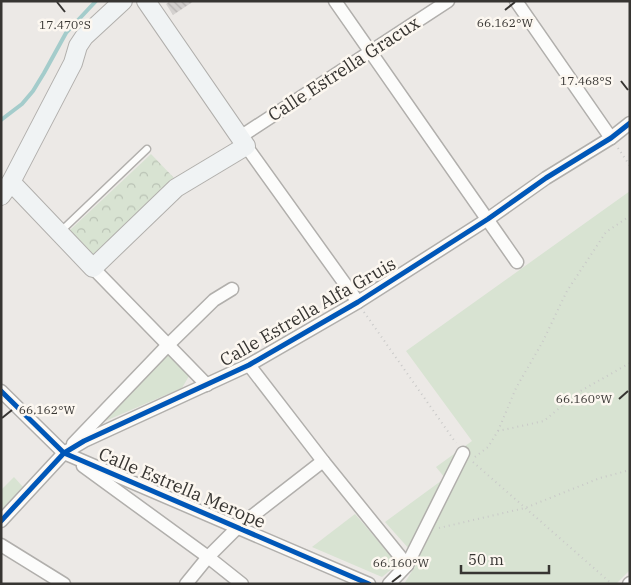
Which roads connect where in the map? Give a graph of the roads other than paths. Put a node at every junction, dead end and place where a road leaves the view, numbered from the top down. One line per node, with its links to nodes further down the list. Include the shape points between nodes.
1 (123, 1): 11 (street, via 78,46 73,63)
2 (146, 1): 9 (street)
3 (335, 1): 6 (street)
4 (448, 1): 6 (street, Calle Estrella Gracux)
5 (516, 1): 8 (street)
6 (371, 52): 9 (street, Calle Estrella Gracux); 12 (street)
7 (630, 122): 8 (street, Calle Estrella Alfa Gruis)
8 (611, 138): 12 (street, Calle Estrella Alfa Gruis)
9 (243, 142): 15 (street, Calle Estrella Gracux, via 176,188); 17 (street)
10 (147, 149): 13 (lane)
11 (6, 189): 13 (street)
12 (488, 219): 14 (street); 17 (street, Calle Estrella Alfa Gruis)
13 (59, 232): 15 (street)
14 (517, 262)
15 (93, 268): 18 (street)
16 (232, 289): 18 (street, via 214,300)
17 (358, 302): 19 (street, Calle Estrella Alfa Gruis)
18 (168, 344): 20 (street); 22 (street)
19 (249, 365): 20 (street, Calle Estrella Alfa Gruis); 24 (street)
20 (207, 385): 22 (street, Calle Estrella Alfa Gruis)
21 (1, 391): 22 (street, Calle Estrella Merope)
22 (64, 453): 25 (street, Calle Estrella Alfa Gruis); 26 (street, Calle Estrella Merope); 28 (street)
23 (463, 454): 29 (street)
24 (323, 461): 26 (street); 29 (street)
25 (1, 521)
26 (238, 527): 28 (street); 33 (street, Calle Estrella Merope)
27 (1, 545): 30 (street)
28 (208, 557): 31 (street); 32 (street)
29 (408, 565): 34 (street)
30 (64, 584)
31 (186, 584)
32 (242, 584)
33 (369, 584)
34 (389, 584)

